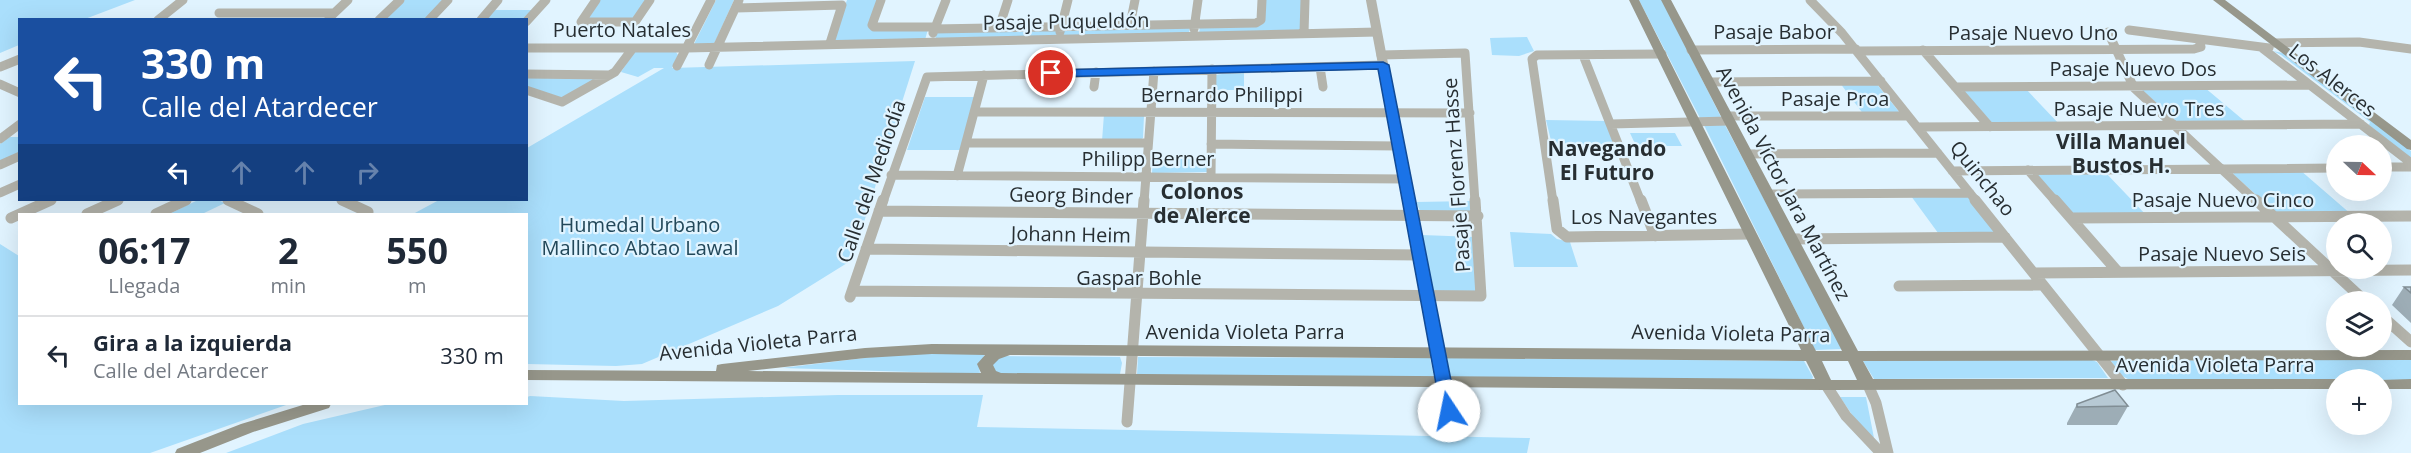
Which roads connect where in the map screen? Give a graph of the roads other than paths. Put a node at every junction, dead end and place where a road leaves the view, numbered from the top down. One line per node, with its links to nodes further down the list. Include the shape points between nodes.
1 (183, 0): 26 (street)
2 (348, 0): 25 (street)
3 (400, 0): 27 (street)
4 (448, 0): 28 (street)
5 (498, 0): 29 (street)
6 (546, 0): 30 (street)
7 (596, 0): 8 (street, via 581,22 635,22)
8 (650, 0)
9 (711, 0): 49 (street)
10 (880, 0): 34 (street, Pasaje Puqueldón, via 874,27)
11 (946, 0): 34 (street)
12 (1008, 0): 35 (street)
13 (1068, 0): 33 (street)
14 (1135, 0): 32 (street)
15 (1198, 0): 31 (street)
16 (1262, 0): 31 (street, Pasaje Puqueldón, via 1259,22)
17 (1305, 0): 39 (street)
18 (1371, 0): 37 (street)
19 (1634, 0): 57 (main road)
20 (1666, 0): 52 (main road, Avenida Víctor Jara Martínez)
21 (1810, 0): 53 (street, Quinchao)
22 (2218, 0): 46 (main road)
23 (737, 4): 44 (street, via 842,4); 45 (street)
24 (219, 13): 25 (street)
25 (331, 16)
26 (160, 18)
27 (382, 18)
28 (431, 18)
29 (483, 18)
30 (528, 20)
31 (1195, 24): 32 (street, Pasaje Puqueldón); 40 (street)
32 (1130, 25): 33 (street, Pasaje Puqueldón)
33 (1062, 27): 35 (street, Pasaje Puqueldón); 41 (street)
34 (935, 28): 35 (street, Pasaje Puqueldón); 43 (street)
35 (999, 28)
36 (2128, 30): 42 (street)
37 (1377, 32): 39 (street, Pasaje Puqueldón); 59 (street)
38 (2108, 32): 51 (street)
39 (1304, 33): 40 (street, Pasaje Puqueldón)
40 (1193, 37): 41 (street, Pasaje Puqueldón)
41 (1059, 39): 43 (street, Pasaje Puqueldón)
42 (2199, 40): 50 (street); 51 (street, Pasaje Nuevo Uno, via 2202,45 2197,48)
43 (930, 42): 44 (street, Pasaje Puqueldón)
44 (830, 43): 45 (street, Puerto Natales)
45 (718, 46): 49 (street, Puerto Natales); 61 (street)
46 (2278, 46): 50 (street); 55 (street, via 2359,42); 99 (main road)
47 (528, 48): 48 (street, Puerto Natales)
48 (633, 48): 49 (street, Puerto Natales); 68 (street)
49 (687, 48): 60 (street)
50 (2262, 48): 73 (street, Los Alerces)
51 (2116, 49): 54 (street, Pasaje Nuevo Uno); 74 (street)
52 (1691, 50): 53 (street, Pasaje Babor); 71 (main road, Avenida Víctor Jara Martínez)
53 (1856, 50): 54 (street, Pasaje Nuevo Uno); 70 (street, Quinchao)
54 (1923, 50): 77 (street)
55 (2409, 51)
56 (1583, 54): 57 (street, Los Navegantes); 88 (street); 139 (street, Los Navegantes, via 1537,55 1532,59 1557,229 1567,237)
57 (1662, 54): 87 (main road)
58 (18, 60): 63 (street)
59 (1382, 60): 62 (street); 83 (street); 84 (street, Pasaje Florenz Hasse, via 1463,52)
60 (677, 66)
61 (709, 66)
62 (1320, 66): 64 (street); 76 (street)
63 (0, 67)
64 (1212, 69): 65 (street); 82 (street)
65 (1154, 71): 66 (street); 81 (street)
66 (1096, 72): 69 (street); 75 (street)
67 (528, 74): 68 (street)
68 (612, 75): 78 (street, via 560,103)
69 (984, 75): 80 (street); 110 (street, Calle del Mediodía, via 927,77)
70 (1881, 81): 71 (street); 85 (street, Quinchao)
71 (1709, 82): 86 (main road, Avenida Víctor Jara Martínez)
72 (0, 84): 79 (street)
73 (2310, 85): 74 (street, Pasaje Nuevo Dos); 89 (street, Los Alerces)
74 (2133, 86): 77 (street, Pasaje Nuevo Dos); 90 (street)
75 (1094, 87)
76 (1323, 87)
77 (1955, 87): 93 (street)
78 (528, 91)
79 (18, 92)
80 (974, 112): 81 (street, Bernardo Philippi); 95 (street)
81 (1150, 112): 82 (street, Bernardo Philippi); 96 (street)
82 (1212, 112): 83 (street, Bernardo Philippi); 97 (street)
83 (1392, 113): 84 (street, Bernardo Philippi); 98 (street)
84 (1470, 113): 133 (street, Pasaje Florenz Hasse)
85 (1908, 116): 86 (street, Pasaje Proa); 92 (street, Quinchao)
86 (1728, 119): 87 (street, Pasaje Proa); 101 (main road, Avenida Víctor Jara Martínez)
87 (1696, 123): 88 (street, Pasaje Proa); 138 (main road)
88 (1611, 124): 139 (street)
89 (2361, 124): 90 (street, Pasaje Nuevo Tres); 104 (street, Los Alerces)
90 (2175, 125): 93 (street, Pasaje Nuevo Tres); 106 (street)
91 (18, 126): 94 (street)
92 (1917, 127): 93 (street, Pasaje Nuevo Tres); 100 (street, Quinchao)
93 (1990, 127)
94 (0, 139)
95 (966, 143): 96 (street); 111 (street)
96 (1148, 143): 112 (street)
97 (1211, 144): 98 (street); 113 (street)
98 (1399, 146): 114 (street)
99 (2411, 146)
100 (1938, 153): 101 (street); 109 (street, Quinchao)
101 (1747, 154): 118 (main road, Avenida Víctor Jara Martínez)
102 (18, 157): 103 (street)
103 (0, 165)
104 (2411, 165): 105 (street)
105 (2392, 166)
106 (2222, 168): 107 (street); 108 (street); 135 (street)
107 (2326, 168)
108 (2028, 170): 109 (street); 137 (street)
109 (1952, 171): 116 (street, Quinchao)
110 (891, 176): 111 (street, Philipp Berner); 124 (street, Calle del Mediodía)
111 (957, 176): 112 (street, Philipp Berner)
112 (1146, 176): 113 (street, Philipp Berner); 130 (street)
113 (1211, 177): 114 (street, Philipp Berner)
114 (1405, 179): 132 (street)
115 (18, 185): 117 (street)
116 (1970, 193): 118 (street); 140 (street, Quinchao)
117 (0, 194)
118 (1768, 194): 141 (main road, Avenida Víctor Jara Martínez)
119 (49, 201): 126 (street)
120 (116, 201): 127 (street)
121 (184, 201): 128 (street)
122 (230, 201): 129 (street)
123 (344, 201): 125 (street)
124 (879, 211): 130 (street, Georg Binder); 142 (street, Calle del Mediodía)
125 (368, 212)
126 (22, 213)
127 (89, 213)
128 (158, 213)
129 (256, 213)
130 (1143, 213): 132 (street, Georg Binder); 143 (street)
131 (18, 215): 136 (street)
132 (1412, 215): 133 (street, Georg Binder); 144 (street)
133 (1478, 216): 158 (street, Pasaje Florenz Hasse)
134 (2411, 216): 135 (street, Pasaje Nuevo Cinco)
135 (2275, 217): 137 (street, Pasaje Nuevo Cinco); 145 (street)
136 (11, 218)
137 (2071, 218): 149 (street)
138 (1750, 234): 139 (street, Los Navegantes); 164 (main road)
139 (1655, 236)
140 (2005, 237): 141 (street); 150 (street, Quinchao)
141 (1791, 239): 167 (main road, Avenida Víctor Jara Martínez)
142 (866, 249): 143 (street, Johann Heim); 155 (street, Calle del Mediodía)
143 (1140, 253): 144 (street, Johann Heim); 156 (street)
144 (1420, 255): 157 (street)
145 (2326, 264)
146 (2392, 270): 147 (street, Pasaje Nuevo Seis)
147 (2411, 270)
148 (2326, 271): 149 (street, Pasaje Nuevo Seis)
149 (2118, 272): 150 (street, Pasaje Nuevo Seis)
150 (2034, 273): 152 (street, Quinchao)
151 (2342, 279): 154 (street)
152 (2043, 285): 153 (street); 165 (street, Quinchao)
153 (1899, 286)
154 (2355, 291)
155 (851, 294): 156 (street, Gaspar Bohle)
156 (1136, 295): 157 (street, Gaspar Bohle); 162 (street)
157 (1426, 296): 158 (street, Gaspar Bohle); 163 (street)
158 (1481, 296)
159 (2392, 325): 160 (street)
160 (2411, 342)
161 (1011, 350): 162 (main road, Avenida Violeta Parra); 169 (main road, Avenida Violeta Parra, via 909,349); 170 (main road, via 994,355 985,364 990,375)
162 (1132, 351): 163 (main road, Avenida Violeta Parra); 171 (street)
163 (1437, 353): 164 (main road, Avenida Violeta Parra); 172 (street)
164 (1810, 355): 167 (main road, Avenida Violeta Parra); 176 (main road)
165 (2099, 355): 166 (main road, Avenida Violeta Parra); 167 (main road, Avenida Violeta Parra); 178 (street, Quinchao)
166 (2411, 355)
167 (1853, 356): 177 (main road, Avenida Víctor Jara Martínez)
168 (528, 375): 169 (main road)
169 (651, 375): 170 (main road, Avenida Violeta Parra)
170 (1003, 380): 171 (main road, Avenida Violeta Parra)
171 (1130, 380): 172 (main road, Avenida Violeta Parra); 180 (street)
172 (1443, 382): 176 (main road, Avenida Violeta Parra); 181 (street)
173 (2326, 384): 178 (main road, Avenida Violeta Parra)
174 (2392, 384): 175 (main road)
175 (2411, 384)
176 (1826, 385): 177 (main road, Avenida Violeta Parra); 183 (street, via 1846,416)
177 (1868, 385): 178 (main road, Avenida Violeta Parra); 184 (street)
178 (2122, 385)
179 (320, 405): 182 (main road)
180 (1127, 422)
181 (1453, 431)
182 (183, 453)
183 (1881, 453)
184 (1888, 453)

